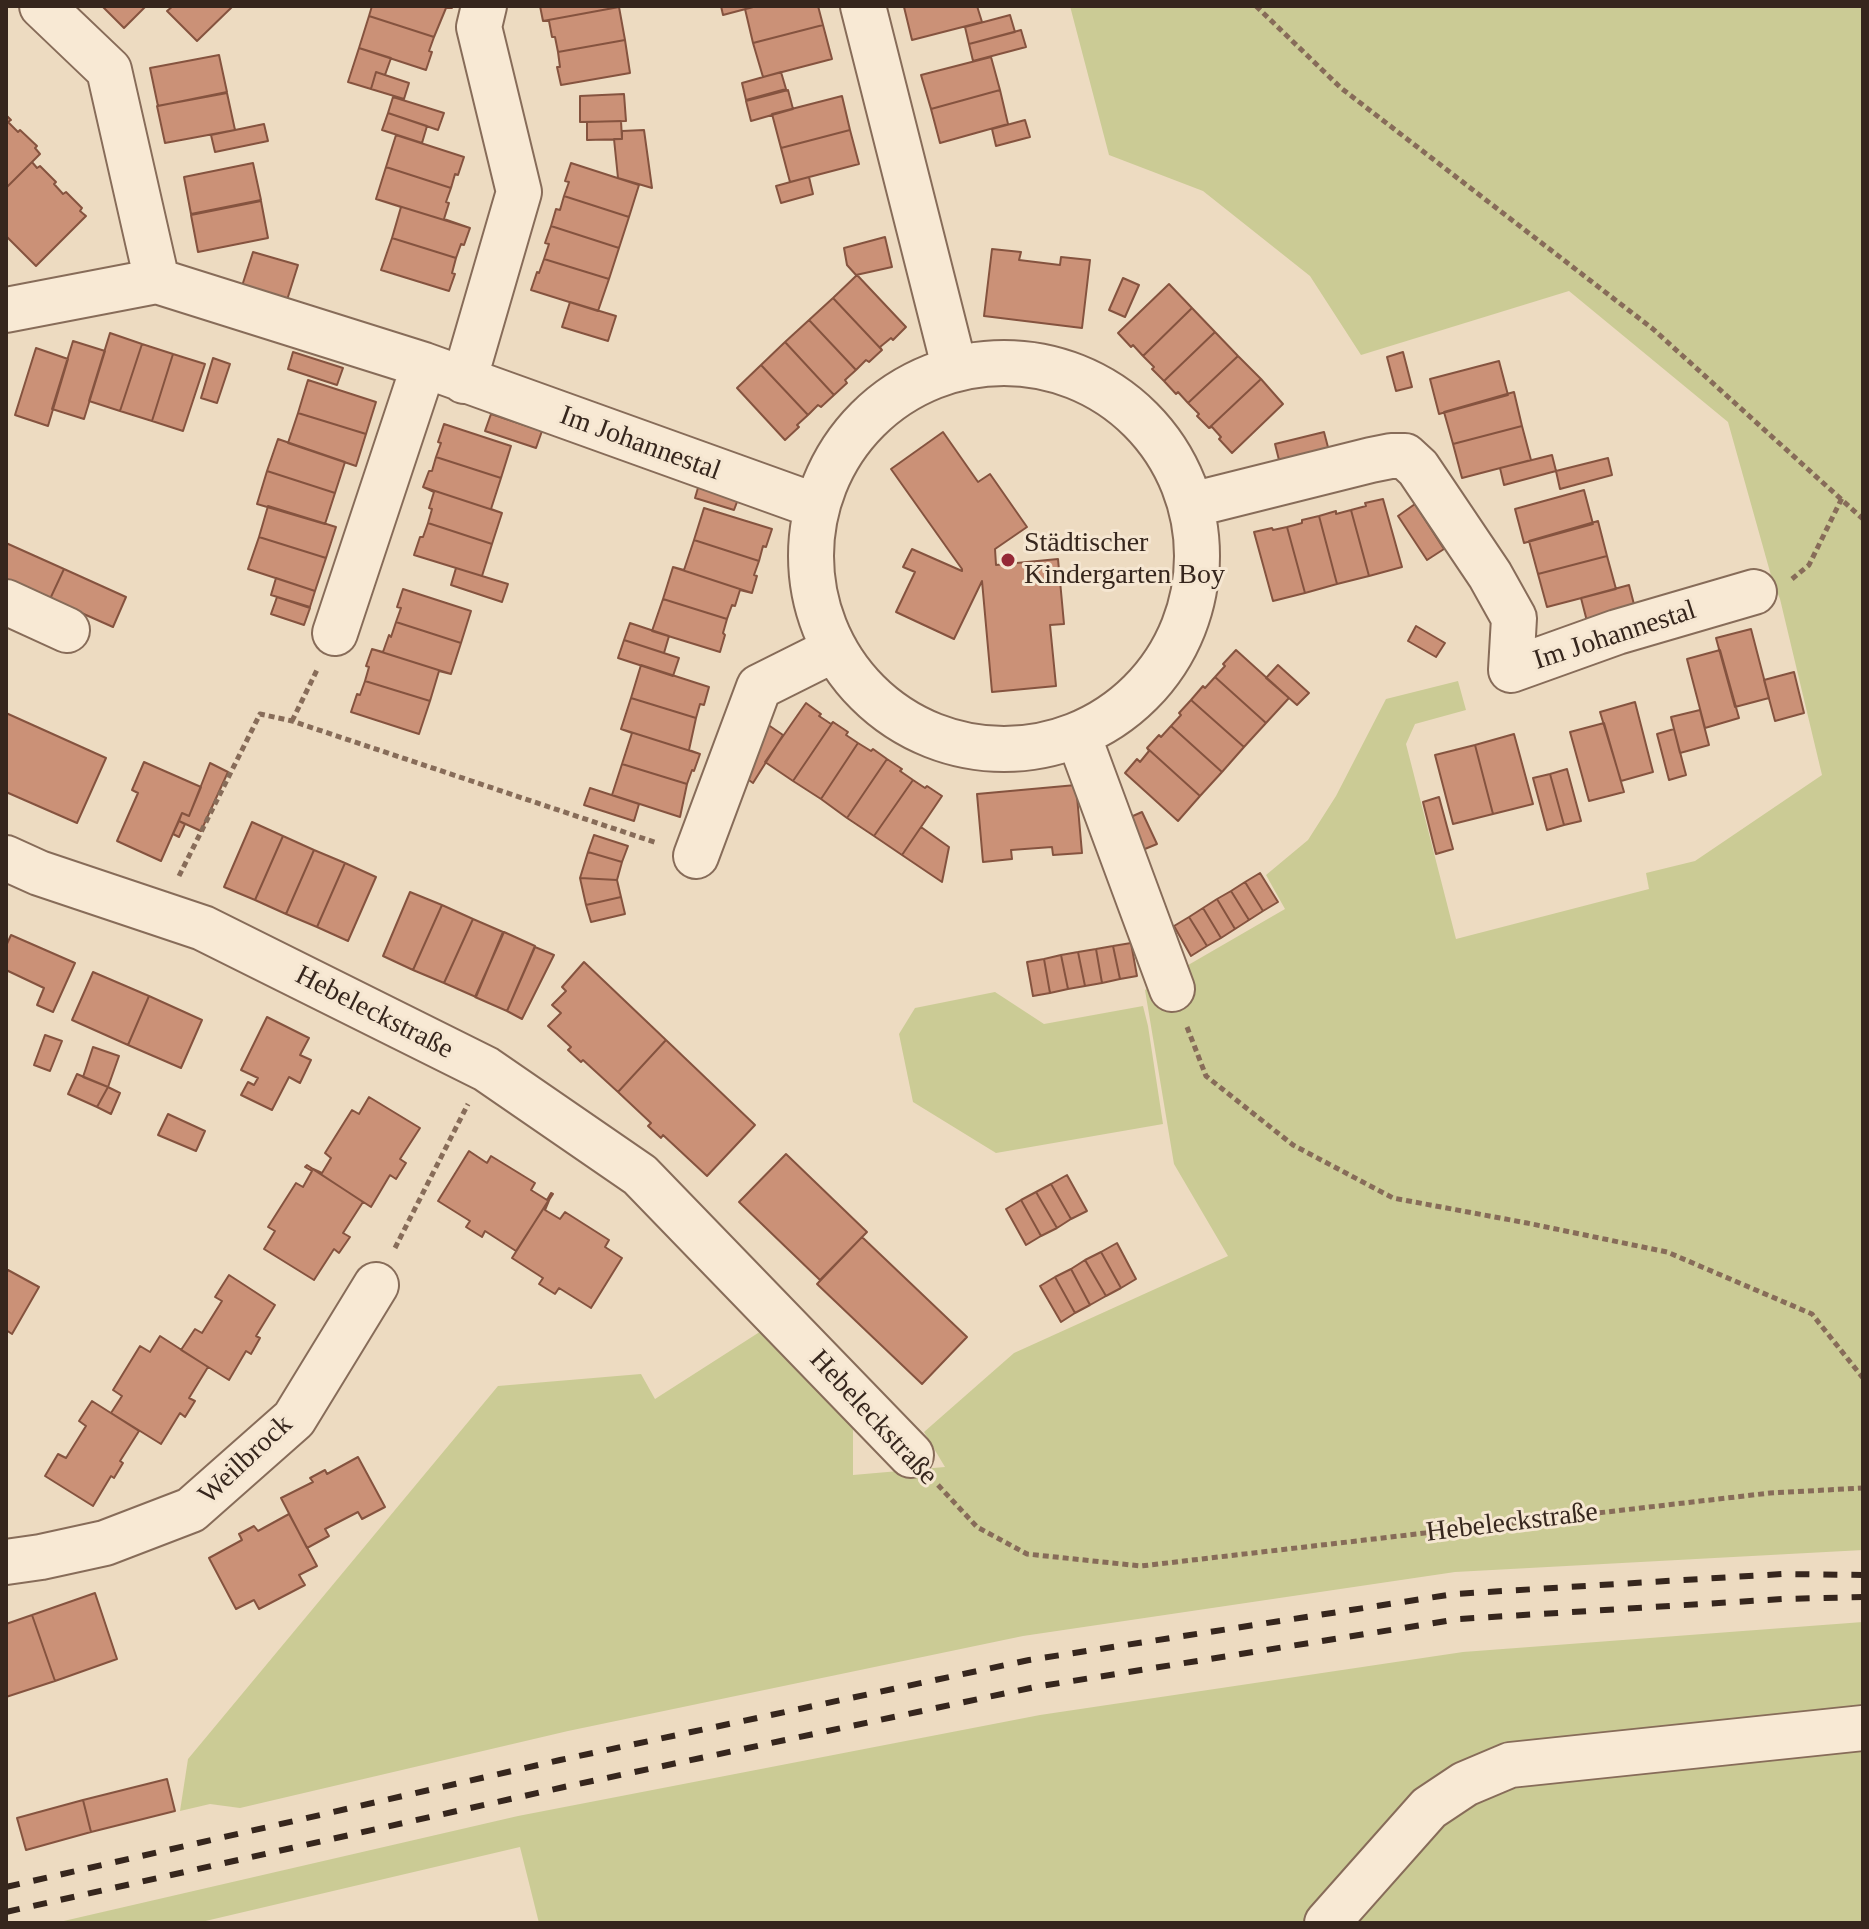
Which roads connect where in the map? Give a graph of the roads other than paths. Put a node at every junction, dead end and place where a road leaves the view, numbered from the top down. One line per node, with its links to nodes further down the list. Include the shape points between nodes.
1 (42, 6): 4 (street, via 109,70)
2 (484, 6): 8 (street, via 479,27 519,192)
3 (863, 6): 7 (street)
4 (157, 281): 5 (street, Im Johannestal); 6 (street, Im Johannestal)
5 (6, 310)
6 (424, 365): 8 (street, Im Johannestal); 14 (street)
7 (954, 366): 9 (street, via 1048,367 1116,398 1171,459); 10 (street, via 878,405 836,456)
8 (464, 381): 10 (street, Im Johannestal)
9 (1191, 505): 11 (street, Im Johannestal, via 1405,456 1490,575 1514,618 1511,670); 16 (street, via 1197,581 1181,639 1135,699)
10 (816, 506): 15 (street, via 812,581)
11 (1754, 592)
12 (6, 602): 13 (street)
13 (67, 630)
14 (335, 633)
15 (835, 649): 16 (street, via 886,710 943,746 1016,751); 17 (street, via 759,687)
16 (1078, 735): 19 (street)
17 (696, 856)
18 (6, 858): 21 (street, Hebeleckstraße, via 203,928 486,1069 640,1175)
19 (1172, 989)
20 (376, 1285): 22 (street, Weilbrock, via 294,1419 191,1510 105,1543)
21 (911, 1455)
22 (6, 1562)
23 (1863, 1728): 24 (street, via 1510,1765 1465,1784 1429,1808)
24 (1327, 1923)

